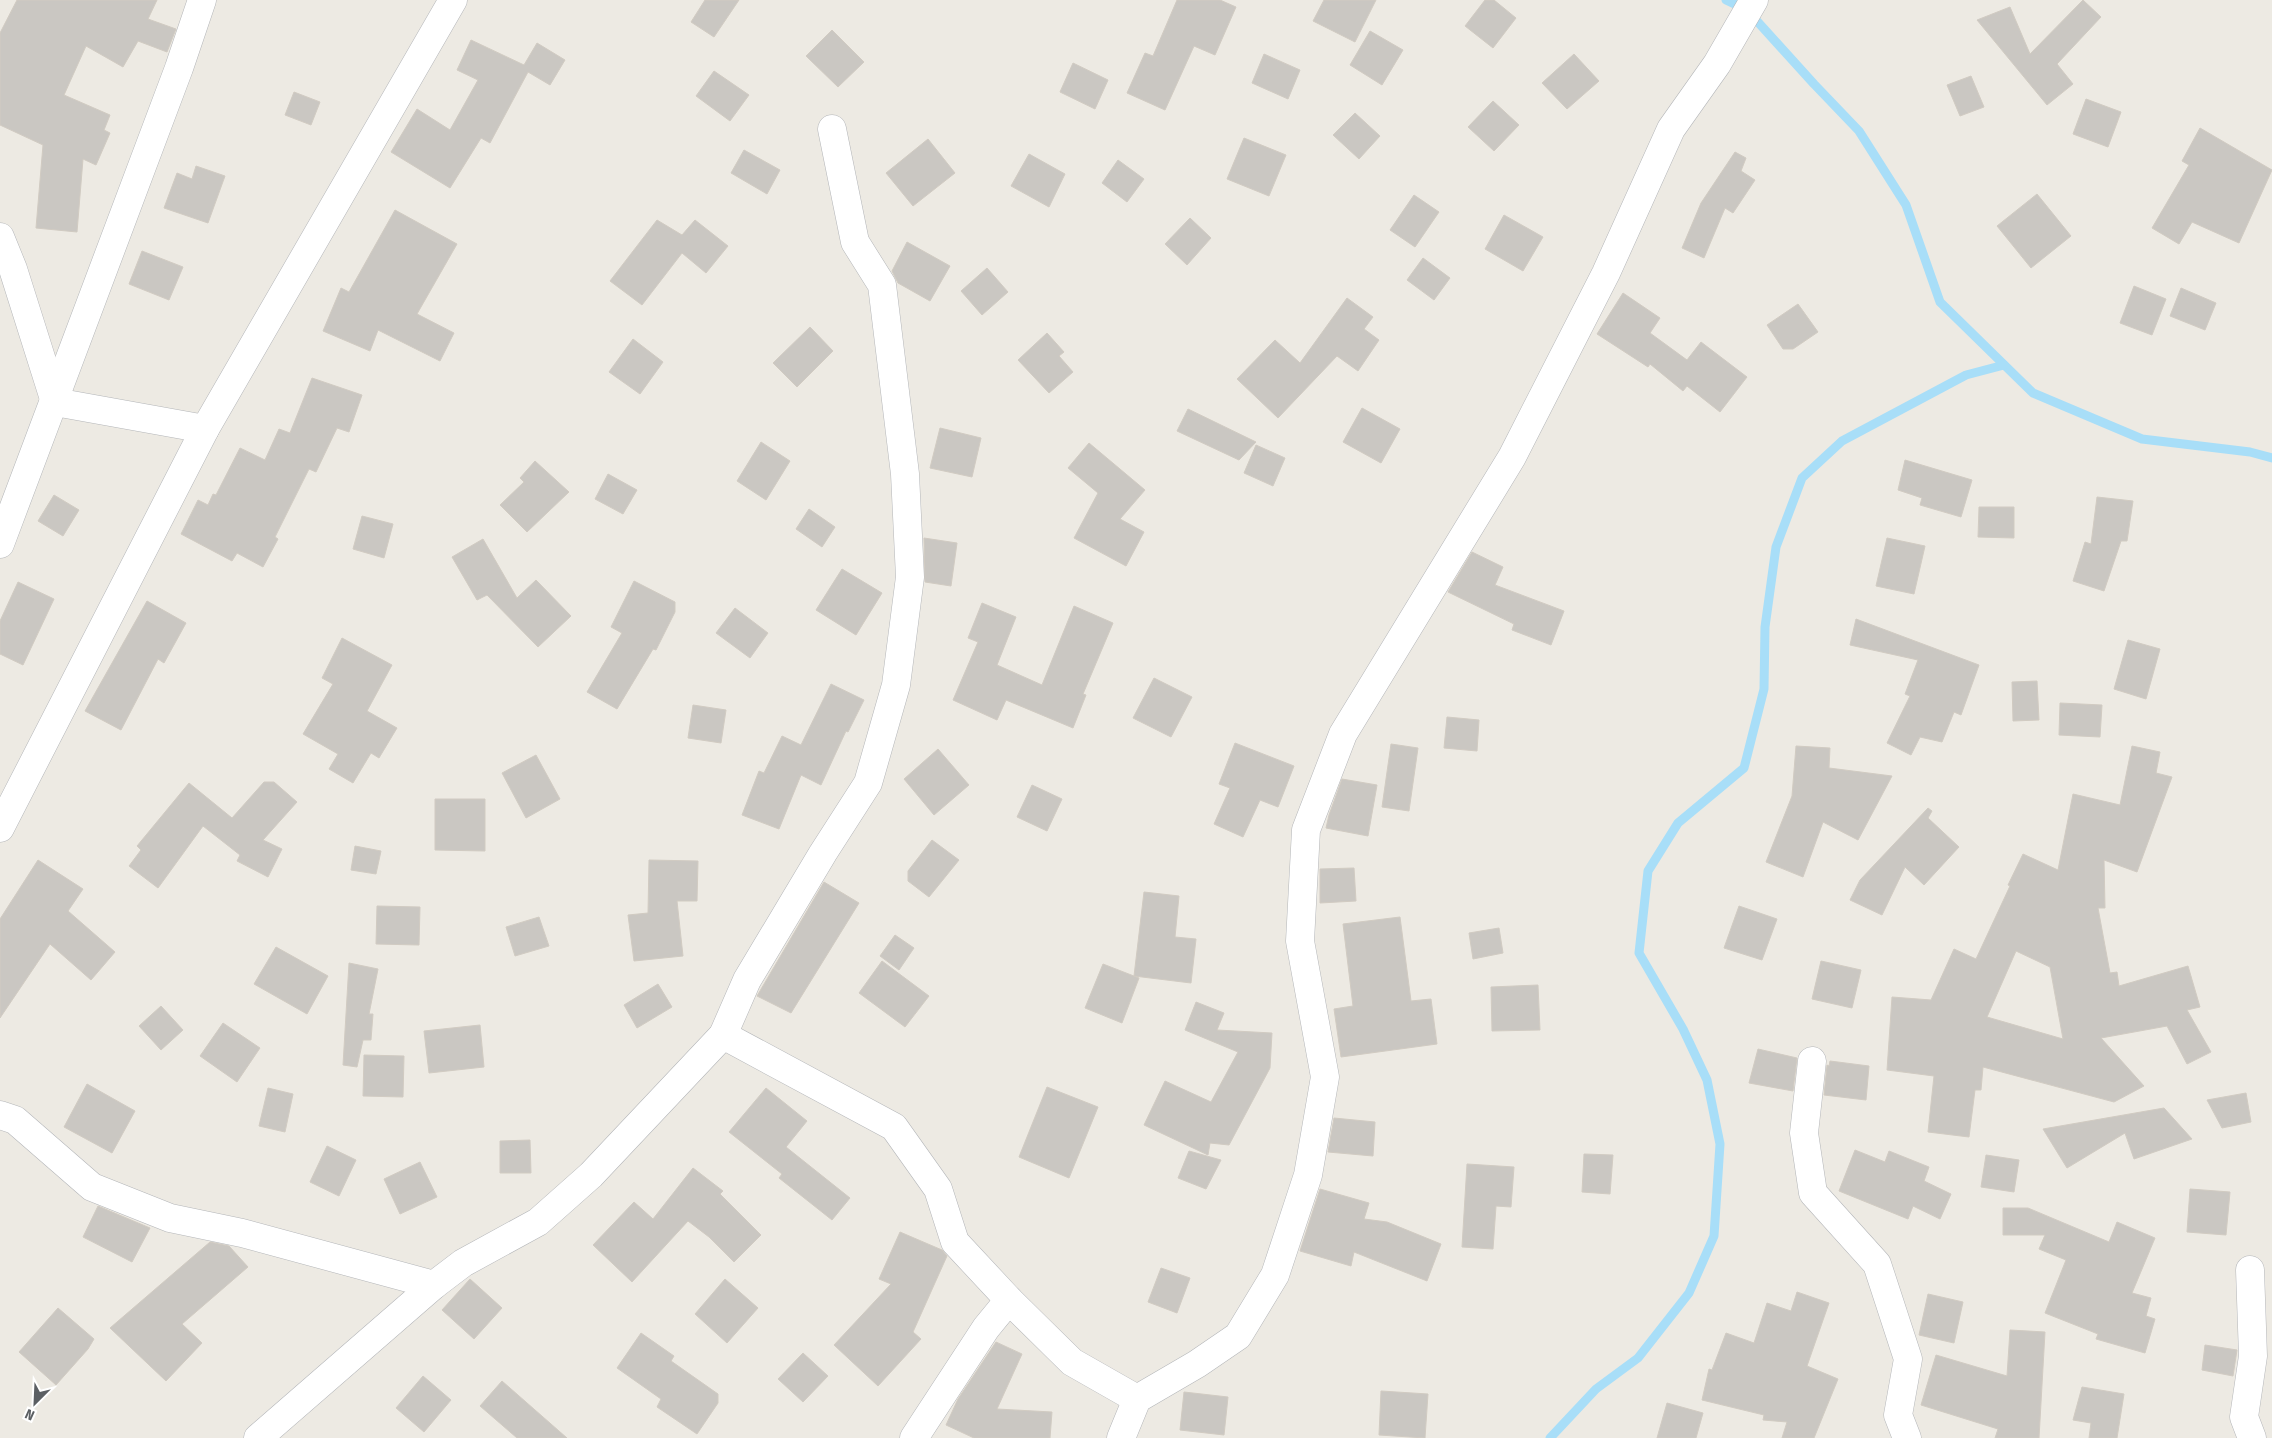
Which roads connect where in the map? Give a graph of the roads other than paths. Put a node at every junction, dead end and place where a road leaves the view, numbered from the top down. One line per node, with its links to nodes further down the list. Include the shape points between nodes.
1 (202, 0): 7 (street)
2 (453, 0): 8 (street)
3 (1754, 0): 17 (street, via 1717,64 1670,129 1606,273 1512,457 1343,734 1306,830 1300,941 1324,1077 1308,1175 1275,1275 1238,1336 1198,1364)
4 (832, 129): 11 (street, via 855,242 882,284 905,474 910,577 896,685 868,783 747,980)
5 (0, 236): 6 (street)
6 (6, 266): 7 (street)
7 (55, 402): 8 (street); 9 (street)
8 (206, 429): 10 (street)
9 (0, 544)
10 (0, 828)
11 (723, 1036): 15 (street, via 591,1174 538,1222 463,1263); 16 (street, via 894,1128 938,1188 955,1242)
12 (1812, 1061): 21 (street, via 1804,1133 1813,1193 1877,1264 1908,1359 1898,1415)
13 (0, 1115): 15 (street, via 15,1120 92,1187 170,1218)
14 (2250, 1270): 22 (street, via 2253,1356 2244,1417)
15 (434, 1285): 18 (street)
16 (1009, 1300): 17 (street, via 1072,1362); 19 (street, via 986,1328)
17 (1137, 1399): 20 (street)
18 (258, 1438)
19 (914, 1438)
20 (1121, 1438)
21 (1907, 1438)
22 (2252, 1438)

